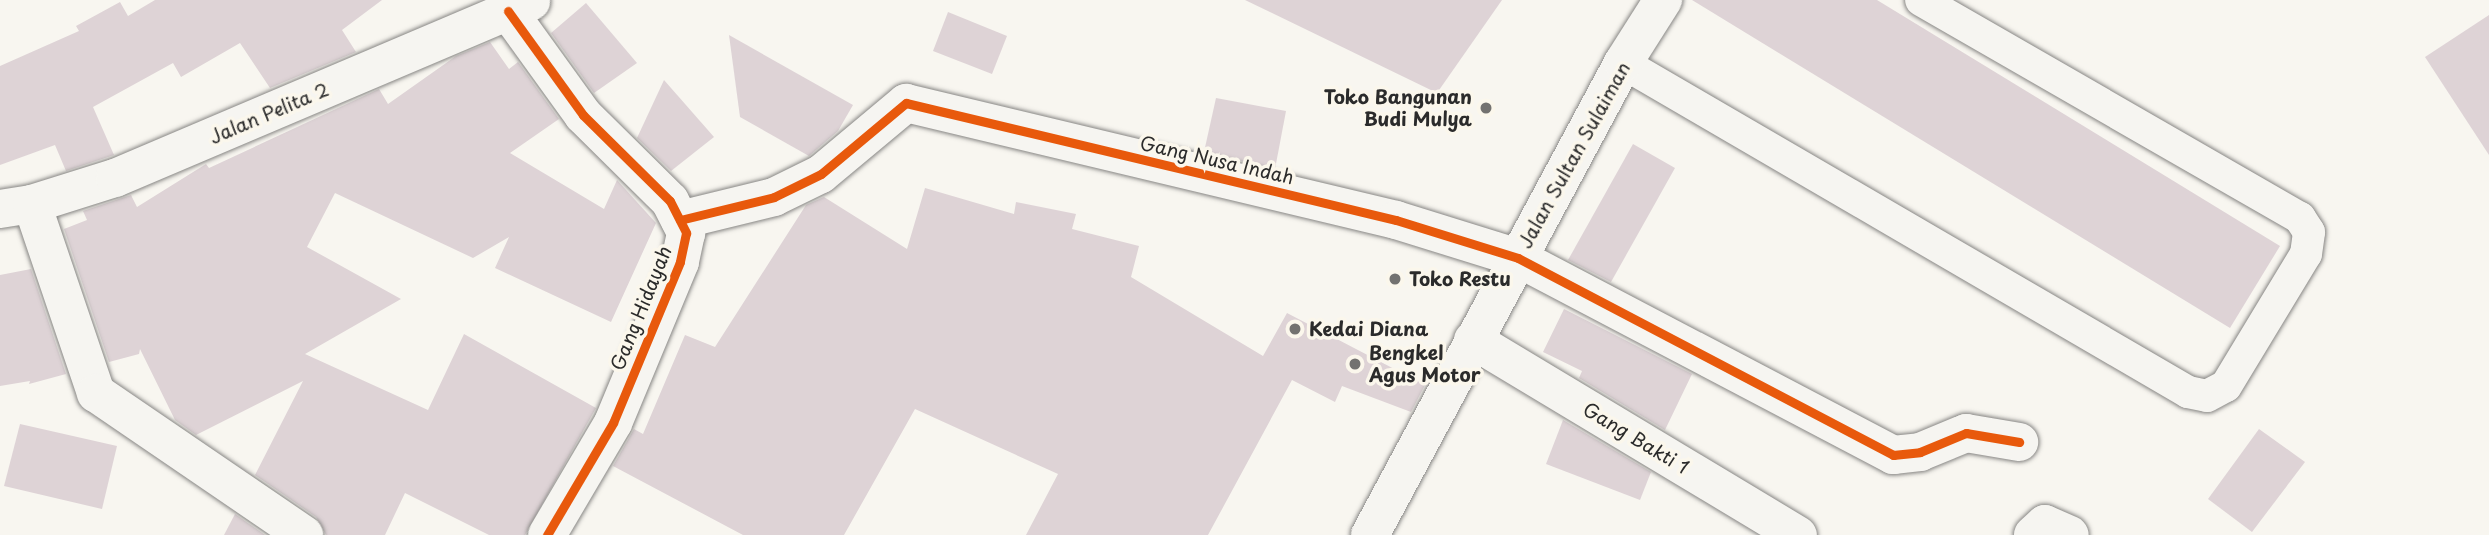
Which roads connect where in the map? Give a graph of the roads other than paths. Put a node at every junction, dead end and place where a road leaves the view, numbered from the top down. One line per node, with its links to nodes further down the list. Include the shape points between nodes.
1 (1663, 0): 4 (street, Jalan Sultan Sulaiman)
2 (1921, 0): 4 (lane, via 2300,218 2309,232 2306,254 2227,386 2207,396 2188,392)
3 (521, 5): 5 (street, Jalan Pelita 2, via 115,178); 6 (street, via 583,115 670,201)
4 (1623, 63): 7 (street, Jalan Sultan Sulaiman)
5 (16, 206): 11 (street, via 96,393)
6 (680, 220): 7 (street, Gang Nusa Indah, via 774,197 821,174 906,103 1396,220); 12 (street, Gang Hidayah, via 686,233 684,249 613,423)
7 (1518, 258): 8 (street, Jalan Sultan Sulaiman); 9 (street, Gang Nusa Indah, via 1893,455 1920,452 1966,433)
8 (1473, 340): 10 (street, Jalan Sultan Sulaiman); 13 (street, Gang Bakti 1)
9 (2019, 442)
10 (1378, 532)
11 (304, 535)
12 (547, 535)
13 (1798, 535)
14 (2033, 535): 15 (street, via 2045,524)
15 (2070, 535)

